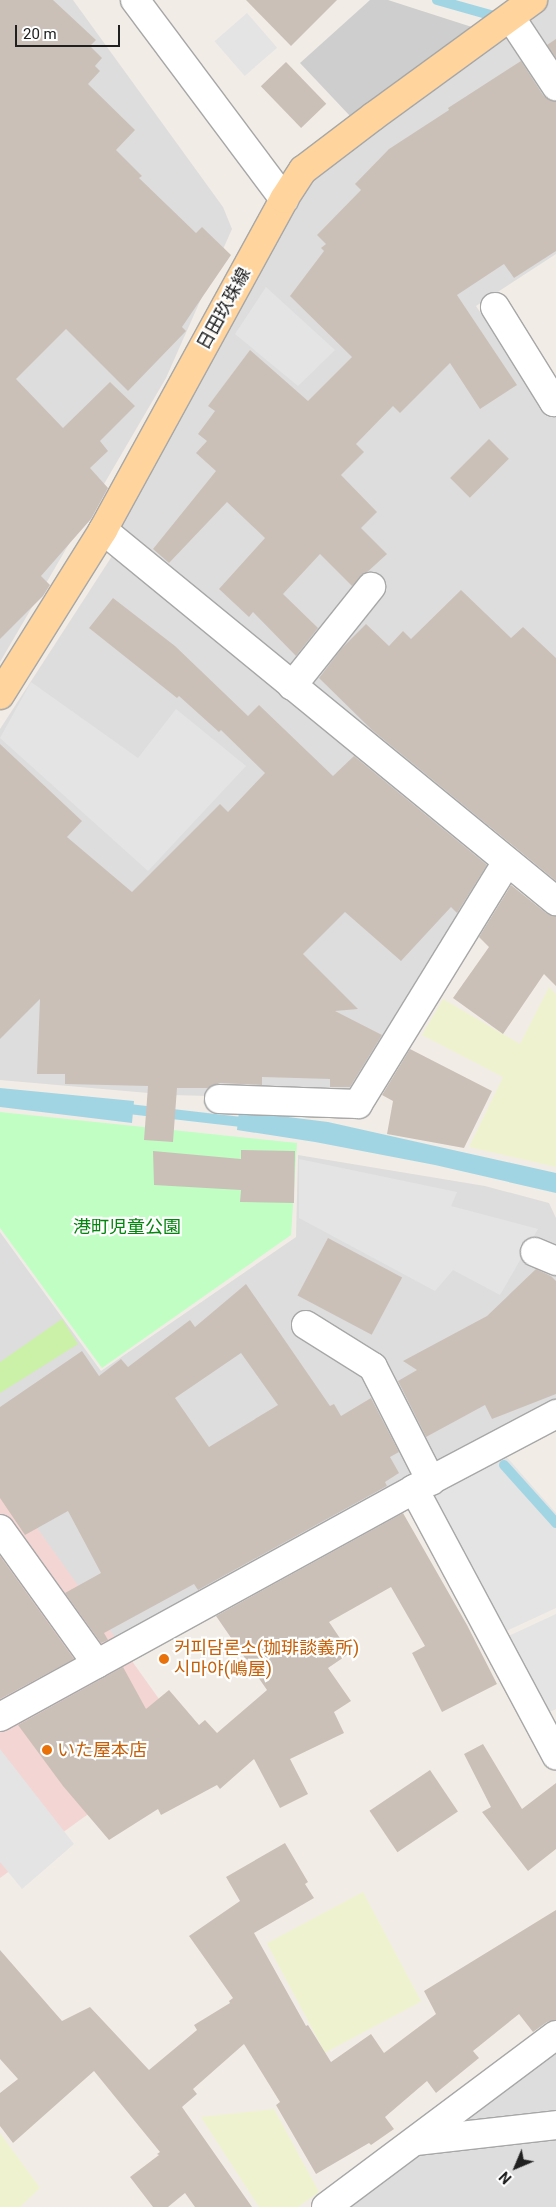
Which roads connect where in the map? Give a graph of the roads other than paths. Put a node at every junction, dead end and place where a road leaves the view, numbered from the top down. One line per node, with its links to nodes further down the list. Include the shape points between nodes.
1 (135, 0): 5 (street)
2 (533, 0): 3 (main road, 日田玖珠線)
3 (511, 18): 4 (street); 5 (main road, 日田玖珠線, via 303,170)
4 (556, 86)
5 (284, 199): 8 (main road, 日田玖珠線)
6 (495, 307): 7 (street, via 554,402)
7 (556, 400)
8 (103, 530): 10 (street); 11 (main road, 日田玖珠線)
9 (371, 587): 10 (street)
10 (292, 686): 12 (street)
11 (0, 695)
12 (507, 862): 13 (street); 14 (street, via 358,1104)
13 (556, 901)
14 (219, 1099)
15 (306, 1325): 17 (street, via 373,1367)
16 (556, 1414): 17 (street)
17 (422, 1485): 19 (street); 21 (street)
18 (0, 1529): 19 (street)
19 (96, 1664): 20 (street)
20 (0, 1717)
21 (556, 1755)
22 (556, 2035): 24 (street)
23 (556, 2125): 24 (street)
24 (415, 2141): 25 (street)
25 (326, 2207)

